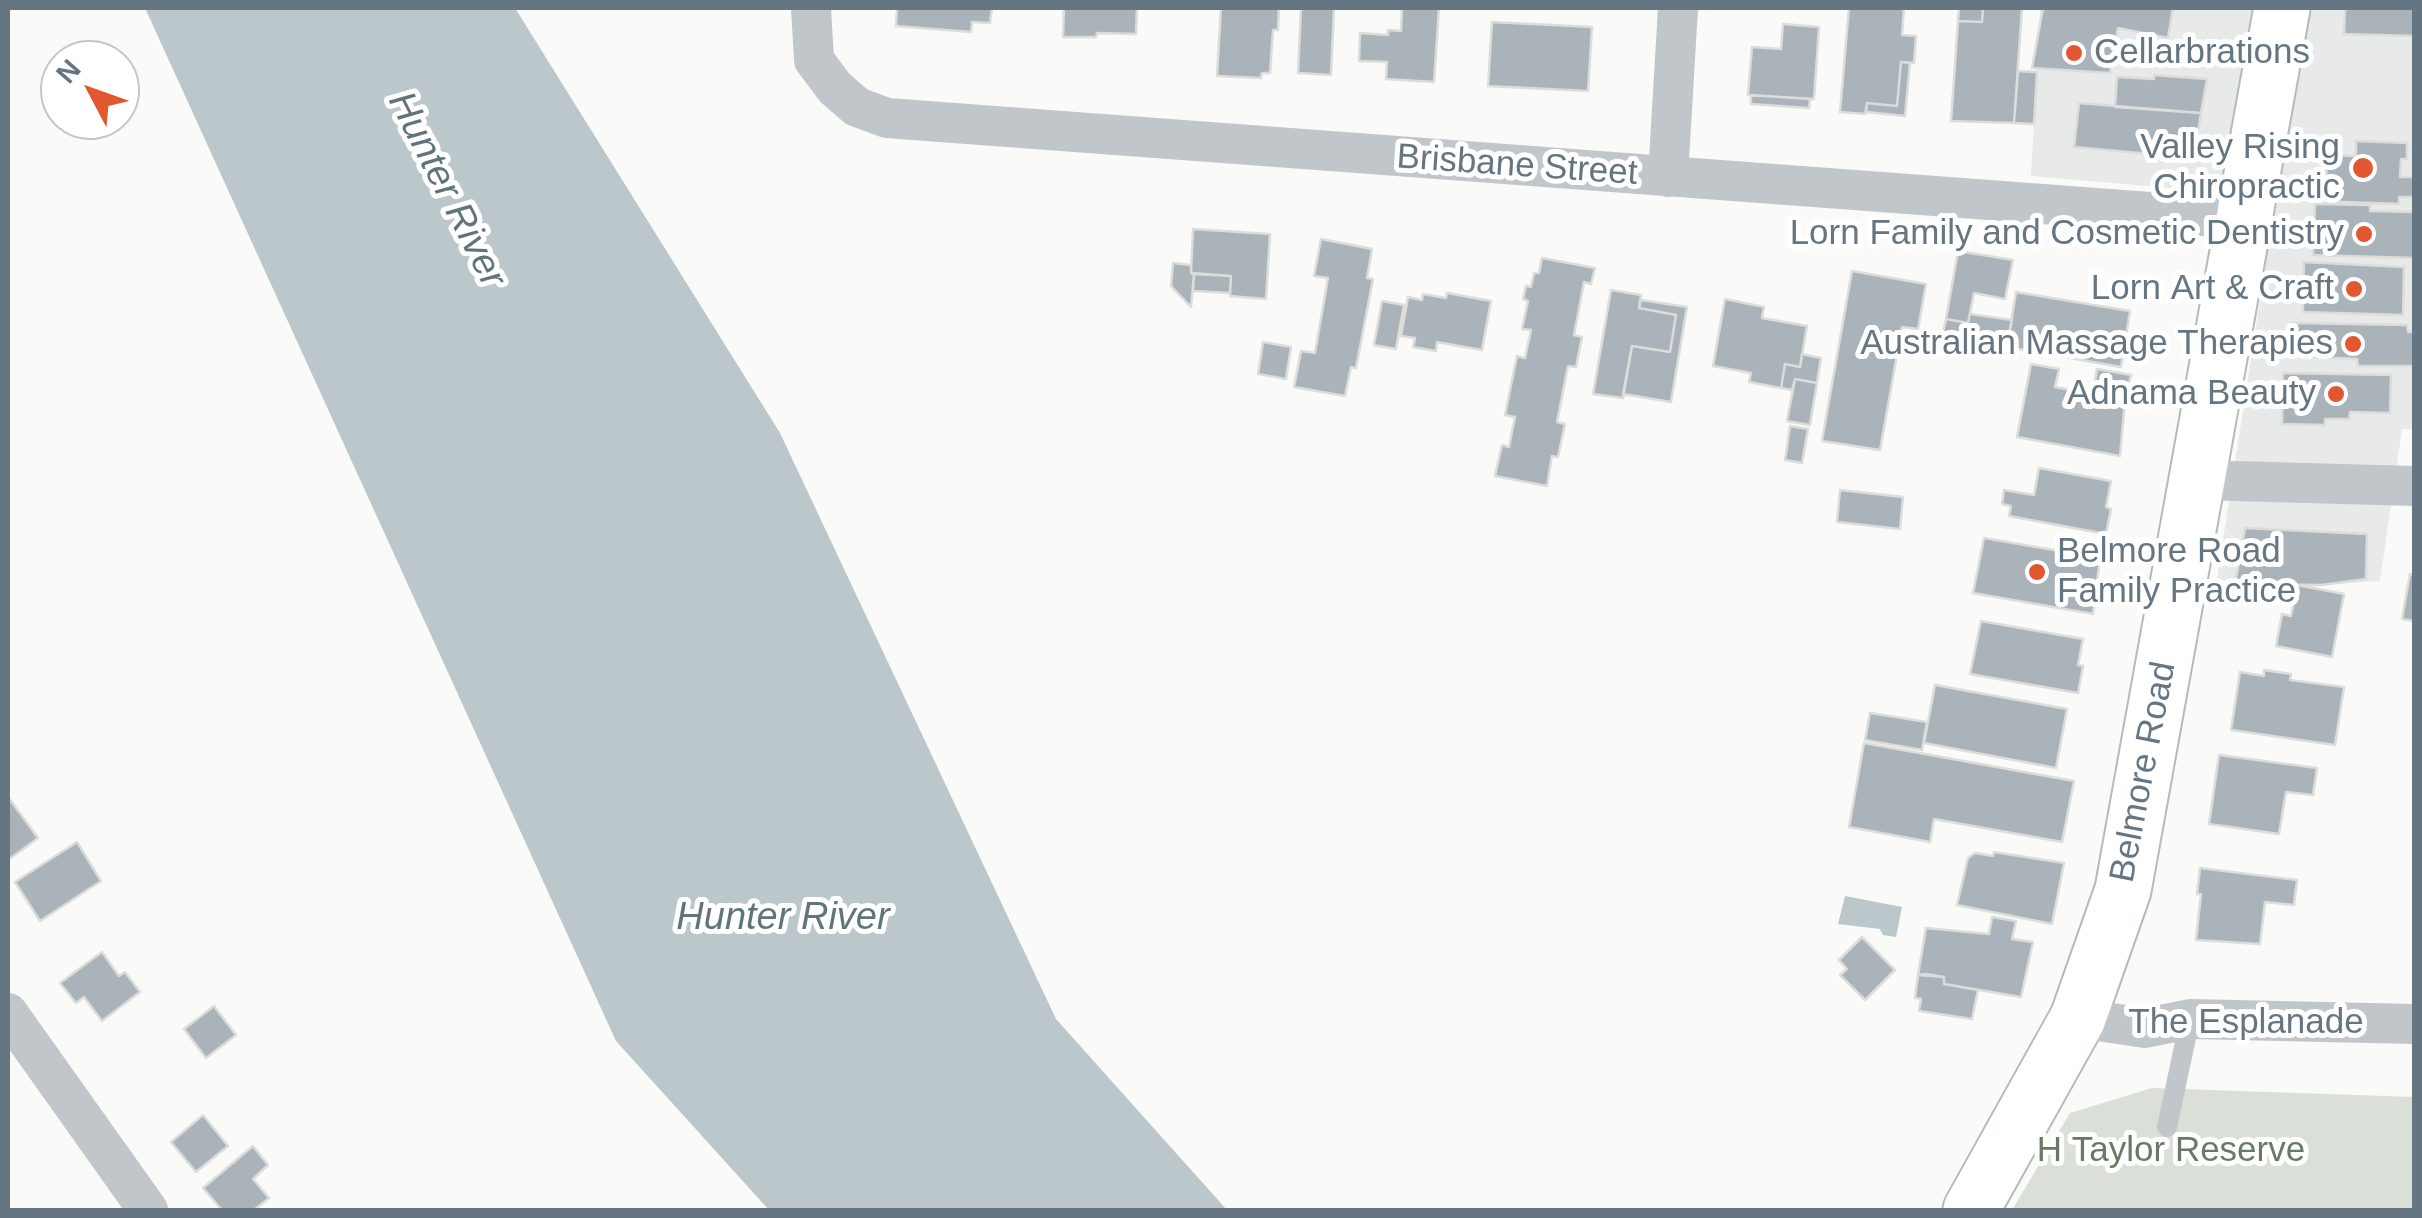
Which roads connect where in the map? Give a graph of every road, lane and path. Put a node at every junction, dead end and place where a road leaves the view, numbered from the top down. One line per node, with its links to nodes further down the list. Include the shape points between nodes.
1 (812, 8): 4 (street, Brisbane Street, via 814,60 858,107 886,118)
2 (1678, 8): 4 (street)
3 (2282, 8): 5 (main road, Belmore Road)
4 (1668, 177): 5 (street, Brisbane Street)
5 (2244, 220): 6 (main road, Belmore Road)
6 (2198, 480): 7 (street); 9 (main road, Belmore Road, via 2123,890)
7 (2414, 486)
8 (8, 1013): 13 (street)
9 (2078, 1018): 10 (street, The Esplanade, via 2145,1028); 14 (main road, Belmore Road)
10 (2190, 1019): 11 (street, The Esplanade); 12 (lane)
11 (2414, 1024)
12 (2167, 1127)
13 (148, 1210)
14 (1971, 1210)

